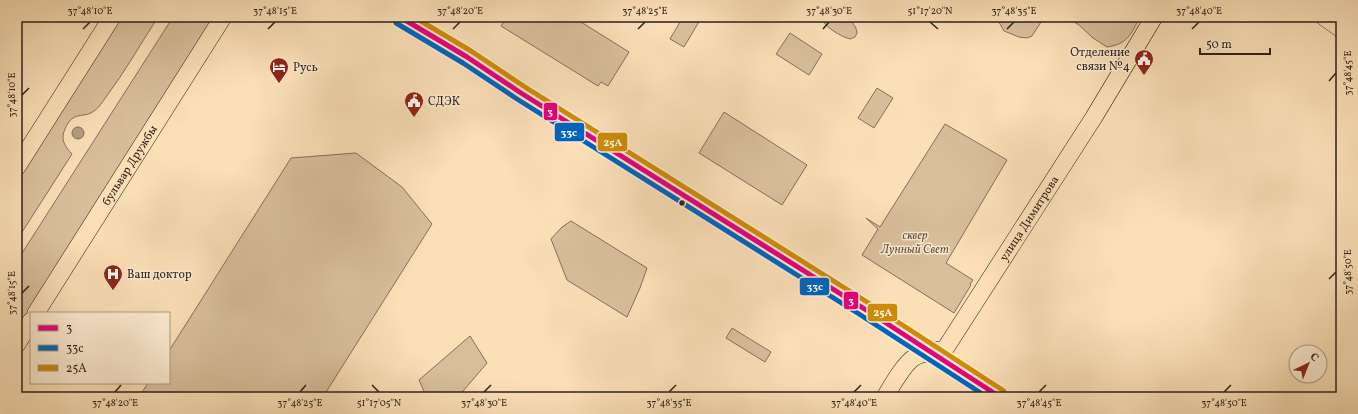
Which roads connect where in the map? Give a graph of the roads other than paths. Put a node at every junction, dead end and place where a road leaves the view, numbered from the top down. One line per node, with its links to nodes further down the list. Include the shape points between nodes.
1 (112, 17): 7 (main road)
2 (223, 17): 8 (main road, бульвар Дружбы)
3 (400, 17): 11 (main road)
4 (1154, 17): 11 (main road, улица Димитрова, via 1094,117 945,349)
5 (1324, 17): 6 (main road)
6 (1341, 28)
7 (17, 167)
8 (37, 312)
9 (30, 323): 10 (main road)
10 (17, 344)
11 (930, 352): 12 (main road, улица Димитрова, via 914,357 900,372); 13 (main road)
12 (885, 397)
13 (1000, 397)

